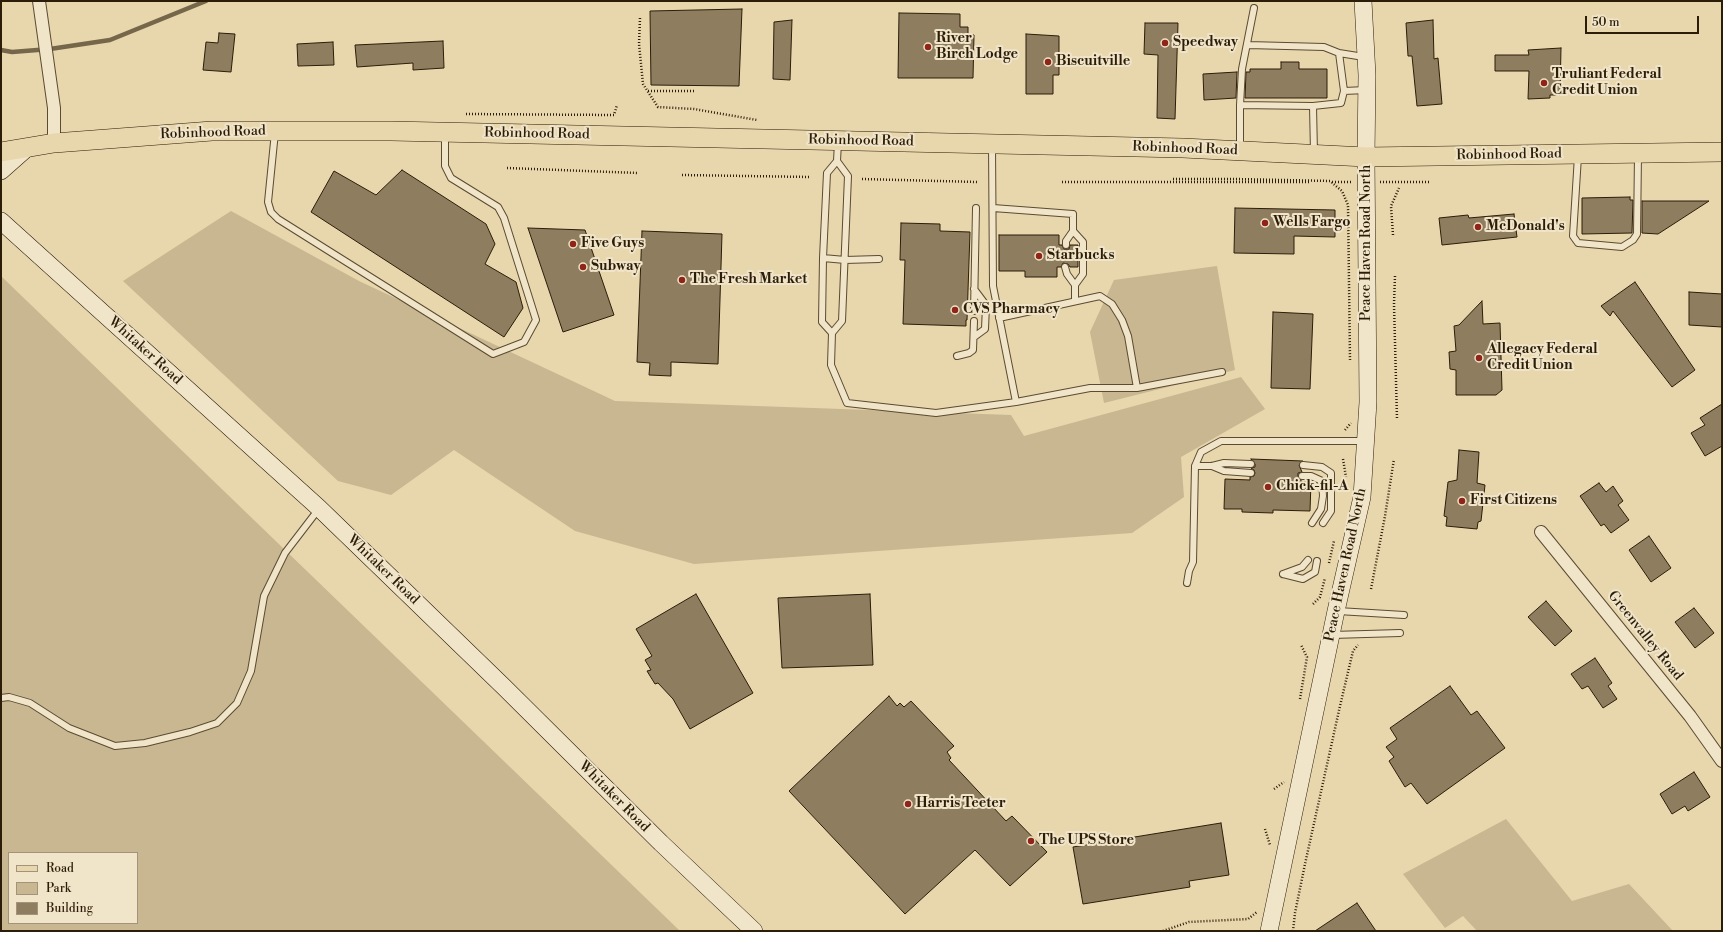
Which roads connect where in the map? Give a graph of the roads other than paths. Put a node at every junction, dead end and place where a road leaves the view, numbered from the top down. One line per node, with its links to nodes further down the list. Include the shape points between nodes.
1 (39, 1): 14 (street, via 54,108)
2 (1362, 1): 6 (street, Peace Haven Road North)
3 (1254, 8): 4 (lane)
4 (1248, 45): 5 (lane, via 1324,47); 9 (lane, via 1242,68)
5 (1339, 53): 6 (lane); 8 (lane)
6 (1366, 57): 7 (street, Peace Haven Road North)
7 (1367, 90): 8 (lane); 23 (street, Peace Haven Road North)
8 (1344, 91): 10 (lane, via 1340,103)
9 (1240, 105): 10 (lane); 17 (lane)
10 (1313, 106): 21 (lane)
11 (275, 131): 12 (main road, Robinhood Road); 12 (lane, via 268,202 271,212 278,219 493,354 524,342 536,320 504,218 498,208 452,178 445,166); 14 (main road, Robinhood Road, via 212,131)
12 (445, 132): 13 (main road, Robinhood Road)
13 (838, 140): 15 (main road, Robinhood Road); 24 (lane)
14 (54, 143): 16 (main road, Robinhood Road)
15 (992, 144): 17 (main road, Robinhood Road); 27 (lane)
16 (27, 148): 18 (main road, Robinhood Road); 25 (street)
17 (1240, 151): 21 (main road, Robinhood Road)
18 (1, 152)
19 (1722, 152): 20 (main road, Robinhood Road)
20 (1638, 153): 22 (main road, Robinhood Road); 22 (lane, via 1637,234 1622,247 1578,244 1573,236)
21 (1314, 154): 23 (main road, Robinhood Road)
22 (1578, 154): 23 (main road, Robinhood Road)
23 (1366, 158): 47 (street, Peace Haven Road North)
24 (837, 161): 31 (lane, via 827,174); 33 (lane, via 848,176)
25 (1, 171)
26 (976, 208): 36 (lane)
27 (992, 208): 29 (lane, via 1073,214); 39 (lane, via 993,286)
28 (1, 221): 54 (street, Whitaker Road)
29 (1073, 231): 30 (lane); 35 (lane, via 1083,242 1083,274)
30 (1066, 245)
31 (823, 258): 33 (lane); 41 (lane, via 822,322)
32 (879, 259): 33 (lane)
33 (845, 260): 41 (lane, via 842,321)
34 (1065, 267): 35 (lane)
35 (1075, 285): 37 (lane)
36 (974, 289): 38 (lane); 42 (lane, via 986,305 985,329)
37 (1075, 301): 39 (lane); 45 (lane, via 1100,296 1112,304 1128,336)
38 (974, 311)
39 (999, 318): 46 (lane)
40 (974, 321): 42 (lane)
41 (832, 333): 46 (lane, via 831,365 846,403 936,413)
42 (974, 338): 43 (lane, via 971,352)
43 (957, 356)
44 (1222, 372): 45 (lane)
45 (1137, 388): 46 (lane, via 1090,388)
46 (1016, 402)
47 (1366, 441): 50 (lane, via 1221,441 1201,452); 61 (street, Peace Haven Road North, via 1362,497)
48 (1251, 464): 51 (lane, via 1224,463)
49 (1302, 465): 56 (lane, via 1322,467 1331,473 1330,511)
50 (1195, 466): 51 (lane); 60 (lane, via 1193,562)
51 (1212, 466): 52 (lane, via 1224,471)
52 (1251, 473)
53 (1302, 476): 55 (lane, via 1311,476 1322,482 1321,509)
54 (319, 508): 65 (lane, via 285,552 264,596 251,671 237,703 216,723 145,743 115,746 69,728 30,703 9,697); 67 (street, Whitaker Road)
55 (1312, 523)
56 (1323, 523)
57 (1541, 532): 66 (street, Greenvalley Road, via 1690,716)
58 (1308, 560): 59 (lane, via 1302,567 1283,574 1304,579 1315,572)
59 (1317, 561)
60 (1187, 583)
61 (1336, 611): 62 (lane); 64 (street, Peace Haven Road North)
62 (1404, 615)
63 (1400, 633): 64 (lane)
64 (1331, 635): 68 (street, Peace Haven Road North)
65 (1, 698)
66 (1722, 761)
67 (754, 931)
68 (1269, 931)

